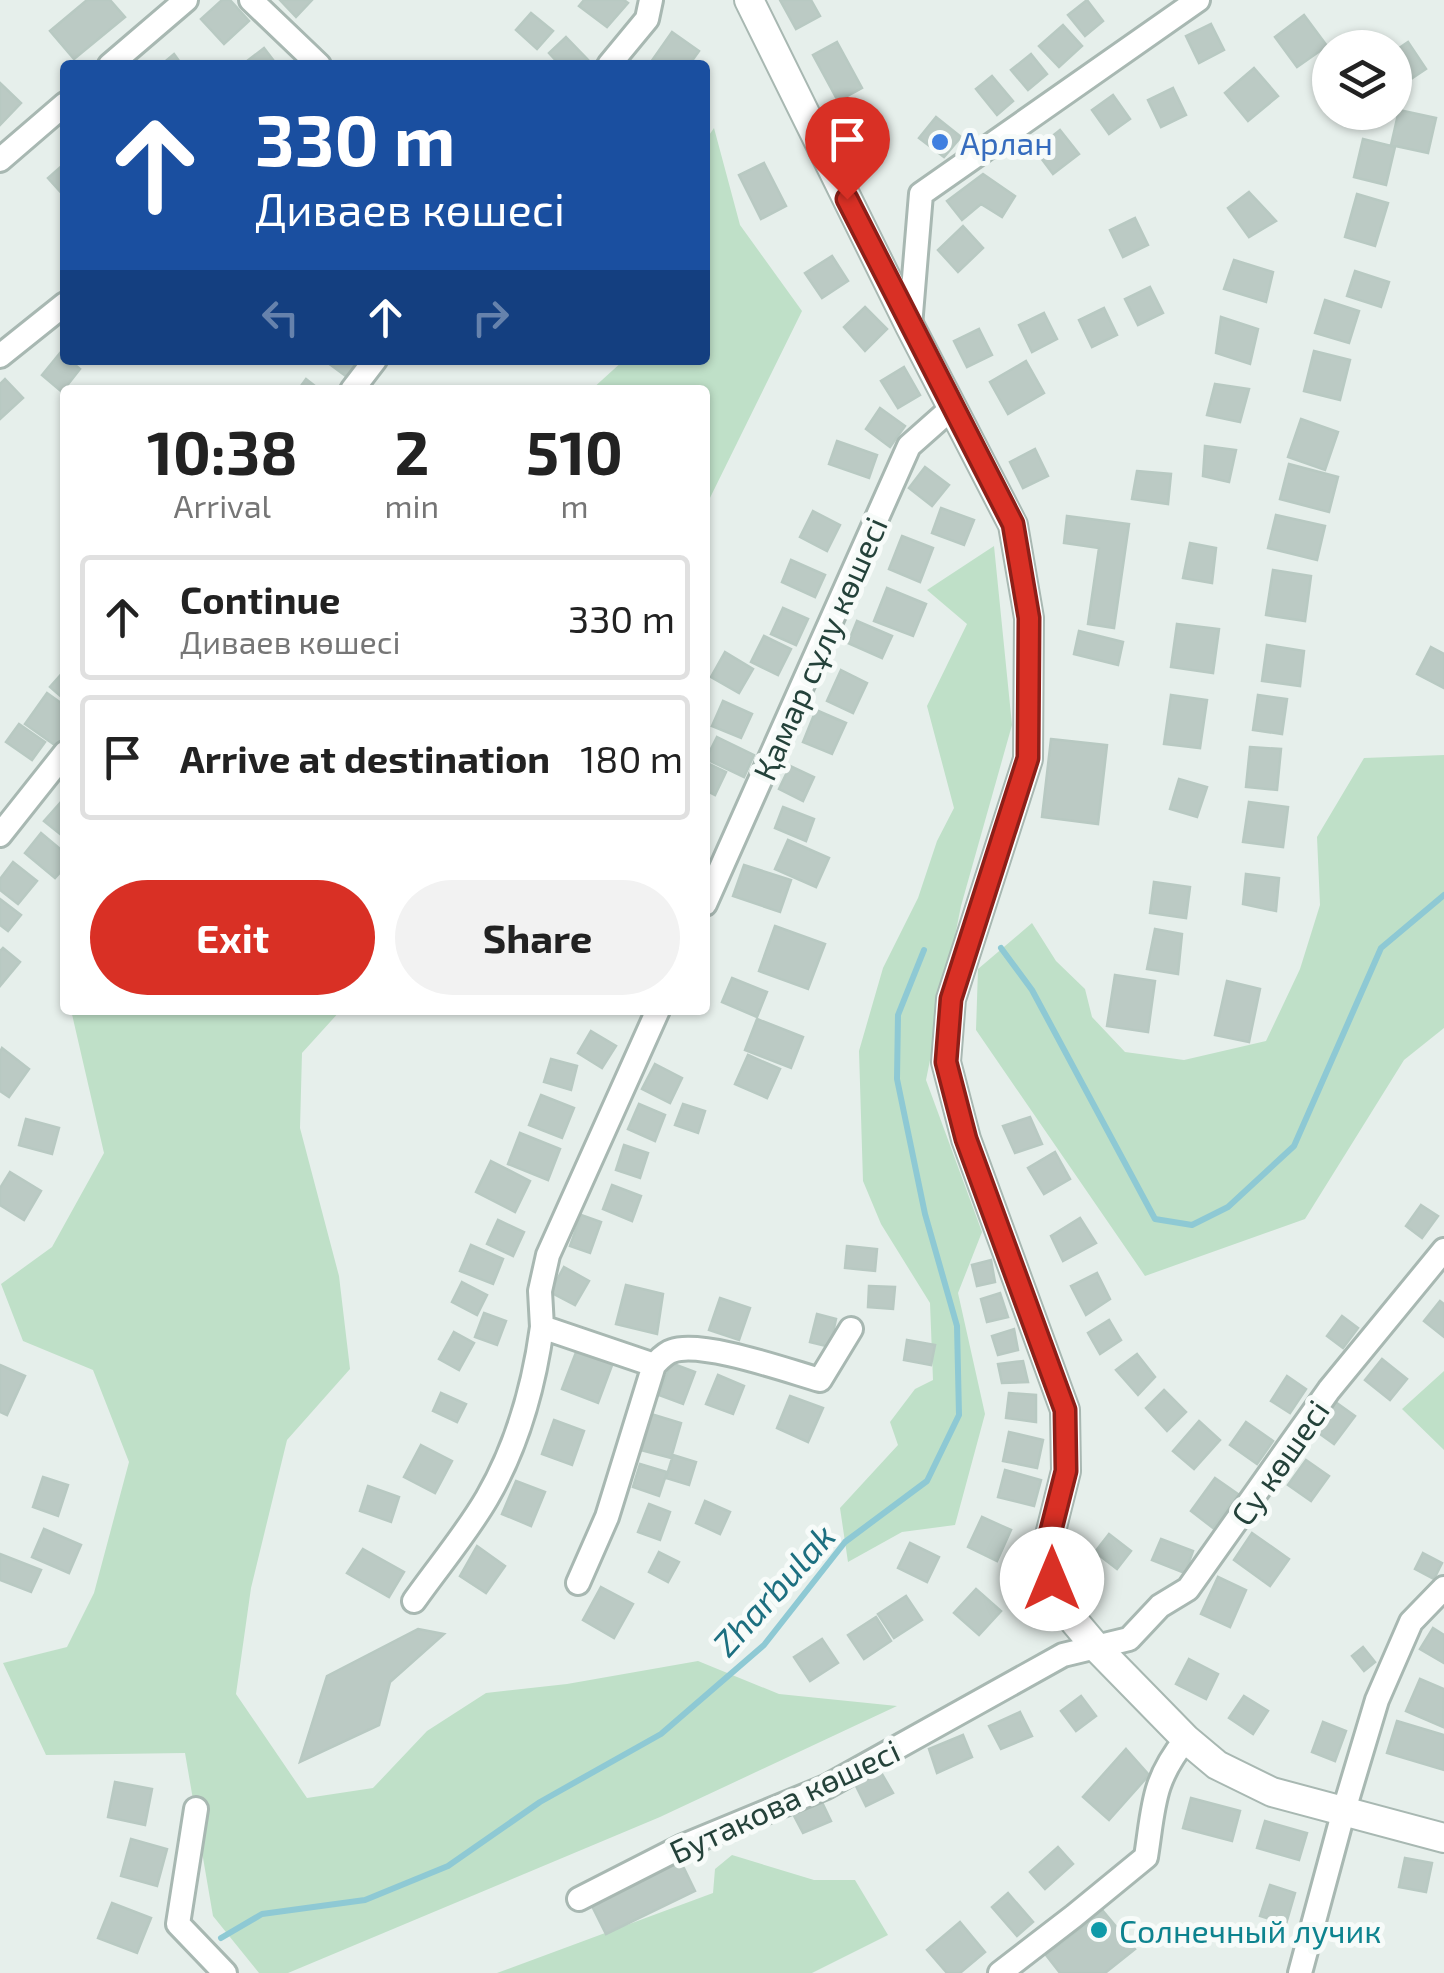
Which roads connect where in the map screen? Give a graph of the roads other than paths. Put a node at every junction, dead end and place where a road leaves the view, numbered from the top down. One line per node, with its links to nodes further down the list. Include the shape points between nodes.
1 (186, 0): 6 (street)
2 (251, 0): 7 (street)
3 (651, 0): 8 (street, via 646,18)
4 (749, 0): 12 (street)
5 (1198, 0): 12 (street, via 921,194)
6 (116, 60)
7 (314, 60)
8 (613, 60)
9 (60, 108): 10 (street)
10 (0, 160)
11 (60, 308): 13 (street)
12 (910, 326): 16 (street)
13 (0, 356)
14 (371, 365): 15 (street)
15 (356, 385)
16 (953, 407): 19 (street, Қамар сұлу көшесі, via 909,446); 28 (street, via 1013,524 1029,618 1028,758 951,999 946,1062 966,1139 1065,1410 1066,1471 1050,1534 1052,1579 1069,1615)
17 (60, 758): 18 (street)
18 (0, 835)
19 (710, 893)
20 (656, 1015): 22 (street, via 548,1256 540,1291)
21 (1444, 1250): 28 (street, Су көшесі, via 1339,1377 1188,1589 1160,1606 1128,1640)
22 (542, 1327): 24 (street); 27 (street, via 523,1415 494,1481)
23 (851, 1329): 24 (street, via 820,1380 688,1348 669,1351)
24 (654, 1365): 25 (street)
25 (578, 1583)
26 (1444, 1588): 31 (street, via 1412,1622 1376,1700)
27 (414, 1601)
28 (1096, 1647): 29 (street); 33 (street, Бутакова көшесі, via 1062,1655 826,1787 681,1847)
29 (1186, 1739): 31 (street, via 1216,1766 1272,1792); 35 (street, via 1161,1775 1146,1856)
30 (196, 1809): 34 (street, via 178,1924)
31 (1344, 1810): 32 (street); 36 (street)
32 (1444, 1838)
33 (579, 1900)
34 (226, 1973)
35 (1000, 1973)
36 (1300, 1973)

